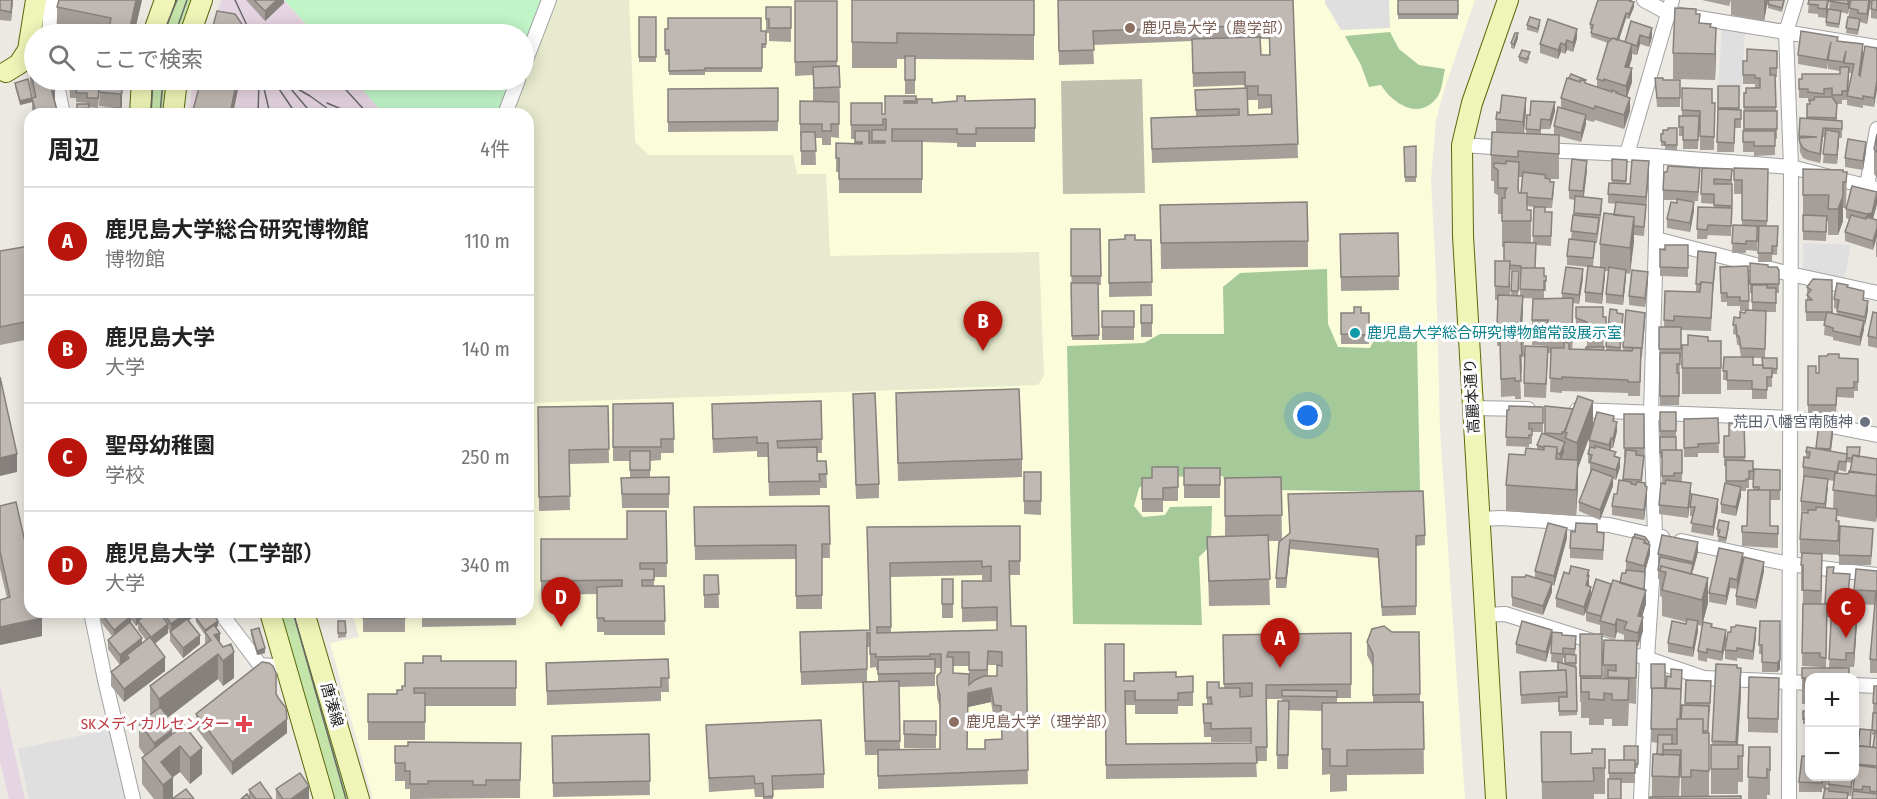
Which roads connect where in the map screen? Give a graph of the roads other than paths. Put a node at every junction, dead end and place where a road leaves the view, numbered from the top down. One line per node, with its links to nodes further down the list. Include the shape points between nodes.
1 (36, 0): 10 (street)
2 (51, 0): 11 (street)
3 (165, 0): 12 (street)
4 (202, 0): 13 (street)
5 (549, 0): 15 (street)
6 (1508, 0): 28 (street, 高麗本通り, via 1472,103)
7 (1644, 0): 9 (street)
8 (1796, 0): 14 (street)
9 (1670, 6): 14 (street); 29 (street)
10 (32, 24)
11 (50, 24)
12 (157, 24)
13 (194, 24)
14 (1786, 32): 16 (street); 31 (street)
15 (534, 40)
16 (1877, 46)
17 (24, 56): 18 (street)
18 (6, 72)
19 (59, 90): 23 (street)
20 (141, 90): 24 (street)
21 (176, 90): 25 (street)
22 (514, 90): 26 (street)
23 (62, 108)
24 (140, 108)
25 (174, 108)
26 (507, 108)
27 (1877, 129): 32 (street)
28 (1462, 145): 29 (street); 36 (street, 高麗本通り)
29 (1627, 153): 30 (street)
30 (1656, 156): 31 (street); 33 (street)
31 (1791, 167): 32 (street); 34 (street)
32 (1872, 188)
33 (1656, 239): 34 (street); 39 (street)
34 (1790, 274): 35 (street); 40 (street)
35 (1877, 293)
36 (1473, 408): 37 (street); 42 (street, 高麗本通り)
37 (1537, 409)
38 (1560, 410): 39 (street)
39 (1651, 412): 40 (street); 43 (street)
40 (1791, 418): 41 (street); 44 (street)
41 (1877, 435)
42 (1480, 519): 43 (street, via 1609,525); 46 (street, 高麗本通り)
43 (1655, 535): 44 (street); 51 (street)
44 (1789, 564): 45 (street); 53 (street)
45 (1877, 575)
46 (1485, 615): 51 (street, via 1505,614); 60 (street, 高麗本通り)
47 (92, 618): 58 (street)
48 (225, 618): 52 (street, via 260,665)
49 (272, 618): 52 (street)
50 (306, 618): 59 (street, 唐湊線)
51 (1647, 658): 53 (street, via 1704,678); 61 (street)
52 (285, 663): 57 (street)
53 (1788, 682): 54 (street); 62 (street)
54 (1805, 683)
55 (1859, 685): 56 (street)
56 (1877, 686)
57 (321, 798)
58 (133, 799)
59 (359, 799)
60 (1496, 799)
61 (1641, 799)
62 (1788, 799)

